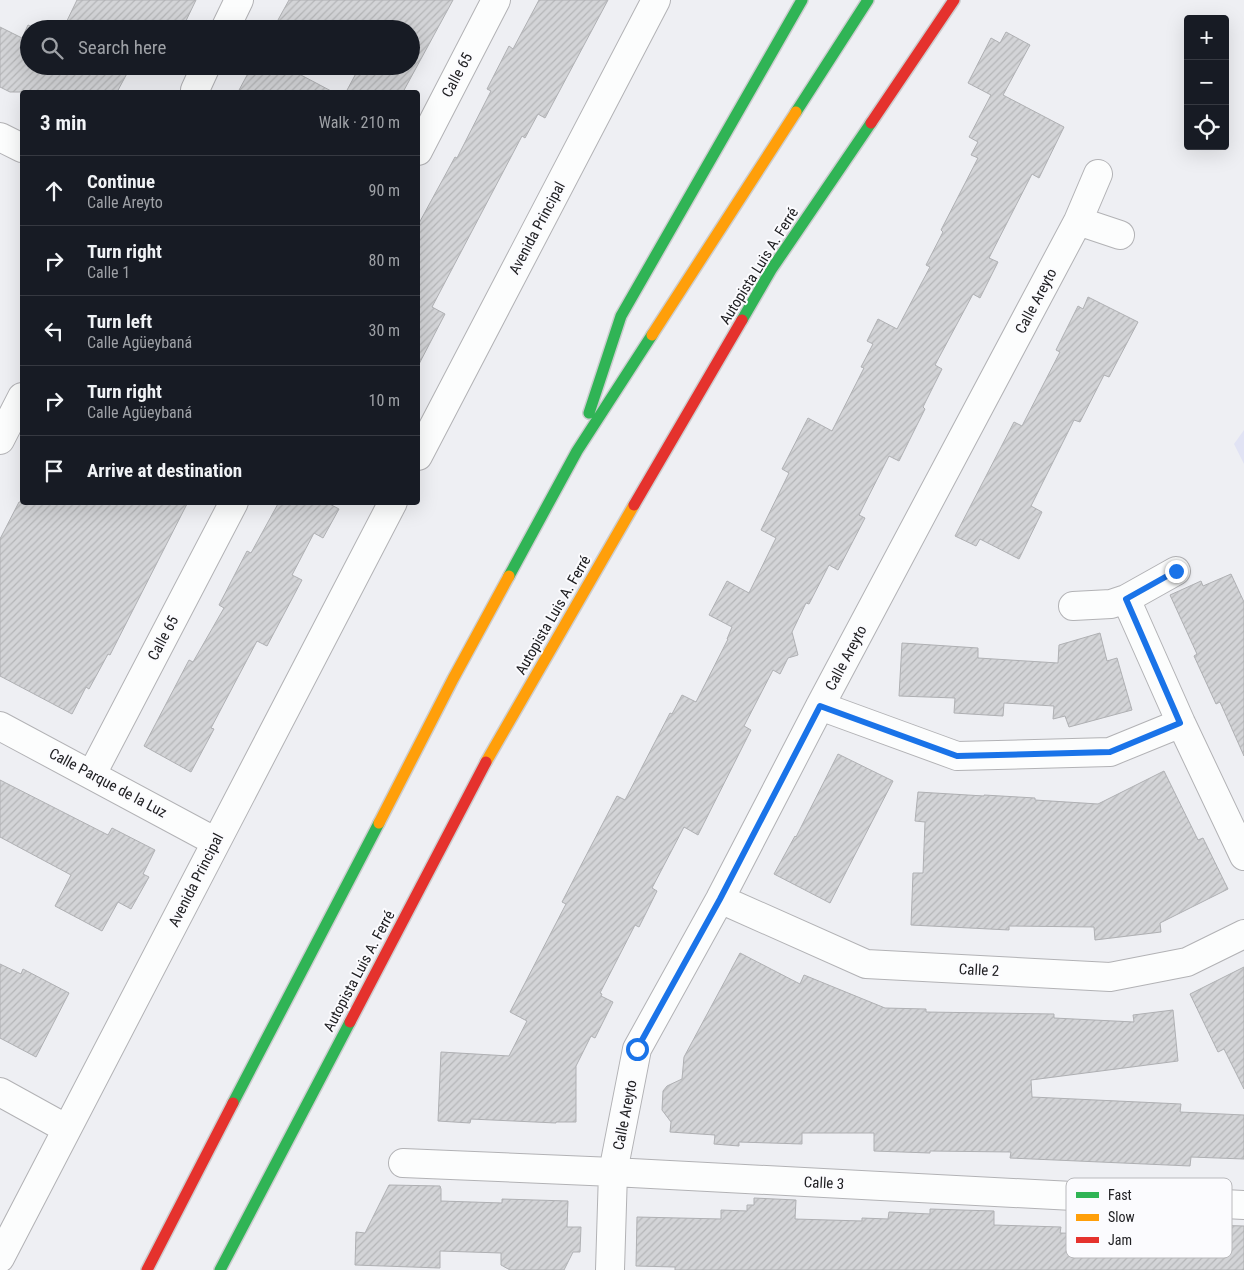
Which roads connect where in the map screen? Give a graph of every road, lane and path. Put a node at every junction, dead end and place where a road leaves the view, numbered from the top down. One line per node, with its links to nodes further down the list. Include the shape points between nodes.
1 (239, 0): 7 (street)
2 (496, 0): 10 (street, Calle 65)
3 (656, 0): 17 (street, Avenida Principal)
4 (802, 0): 16 (highway, via 621,316)
5 (868, 0): 16 (highway)
6 (954, 0): 38 (highway, Autopista Luis A. Ferré, via 771,270 497,741)
7 (229, 20)
8 (0, 136): 9 (street)
9 (20, 147)
10 (420, 147)
11 (1098, 174): 12 (street, Calle Areyto)
12 (1078, 221): 13 (street); 23 (street, Calle Areyto)
13 (1120, 235)
14 (20, 401): 15 (street)
15 (1, 434)
16 (577, 451): 37 (highway, via 448,687)
17 (420, 452)
18 (232, 505): 26 (street, Calle 65)
19 (391, 505): 27 (street, Avenida Principal)
20 (1176, 571): 21 (street)
21 (1126, 599): 22 (street, via 1111,604); 24 (street)
22 (1074, 606)
23 (820, 706): 24 (street, via 957,756 1110,752); 29 (street, Calle Areyto)
24 (1180, 723): 28 (street)
25 (0, 726): 26 (street, Calle Parque de la Luz)
26 (92, 774): 27 (street, Calle Parque de la Luz)
27 (216, 842): 32 (street, Avenida Principal)
28 (1244, 856)
29 (720, 899): 30 (street, Calle 2, via 866,964 1110,977 1187,962); 34 (street, Calle Areyto, via 637,1049)
30 (1244, 934)
31 (0, 1092): 32 (street)
32 (67, 1129): 36 (street, Avenida Principal)
33 (403, 1163): 34 (street, Calle 3)
34 (614, 1172): 35 (street, Calle 3); 39 (street, Calle Areyto)
35 (1066, 1195)
36 (0, 1258)
37 (147, 1270)
38 (220, 1270)
39 (610, 1270)

